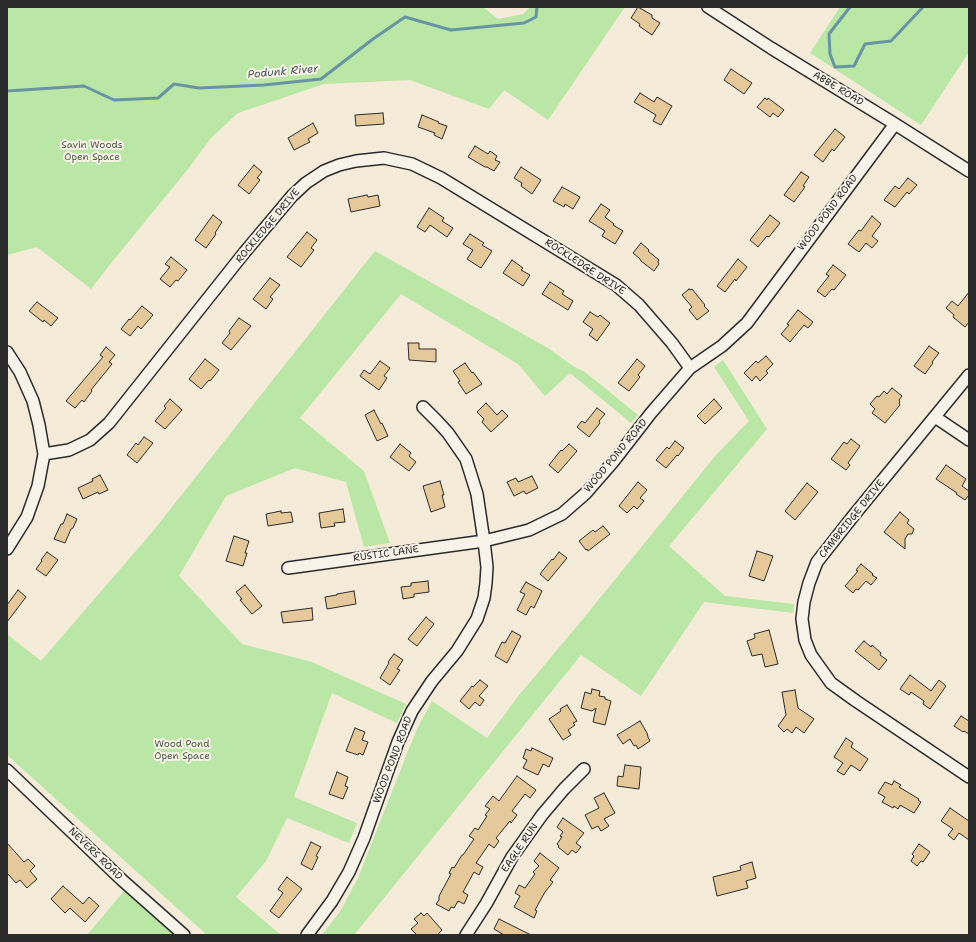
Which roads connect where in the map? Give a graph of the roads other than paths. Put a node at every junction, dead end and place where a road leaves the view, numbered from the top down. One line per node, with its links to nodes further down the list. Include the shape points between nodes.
1 (708, 7): 2 (street, ABBE ROAD)
2 (895, 124): 3 (street, ABBE ROAD); 5 (street, WOOD POND ROAD, via 746,323 722,346)
3 (969, 171)
4 (7, 352): 10 (street, via 20,372 33,401)
5 (690, 368): 10 (street, ROCKLEDGE DRIVE, via 639,305 616,285 441,178 412,164 384,158 356,161 324,171 292,196 109,423 90,440 69,450); 11 (street, WOOD POND ROAD, via 586,493 562,514 529,530)
6 (969, 375): 8 (street, CAMBRIDGE DRIVE)
7 (423, 407): 11 (street, via 448,433 466,459 477,494)
8 (934, 417): 9 (street); 16 (street, CAMBRIDGE DRIVE, via 817,562 804,602 802,620 805,640 811,655 831,683)
9 (969, 440)
10 (44, 454): 12 (street, via 38,486 27,517)
11 (484, 541): 13 (street, RUSTIC LANE); 18 (street, WOOD POND ROAD, via 486,583 477,619 457,651 412,711 349,872)
12 (7, 549)
13 (288, 568)
14 (584, 769): 19 (street, EAGLE RUN, via 542,815 512,857)
15 (7, 770): 17 (street, NEVERS ROAD, via 122,880)
16 (969, 776)
17 (184, 935)
18 (307, 935)
19 (466, 935)

